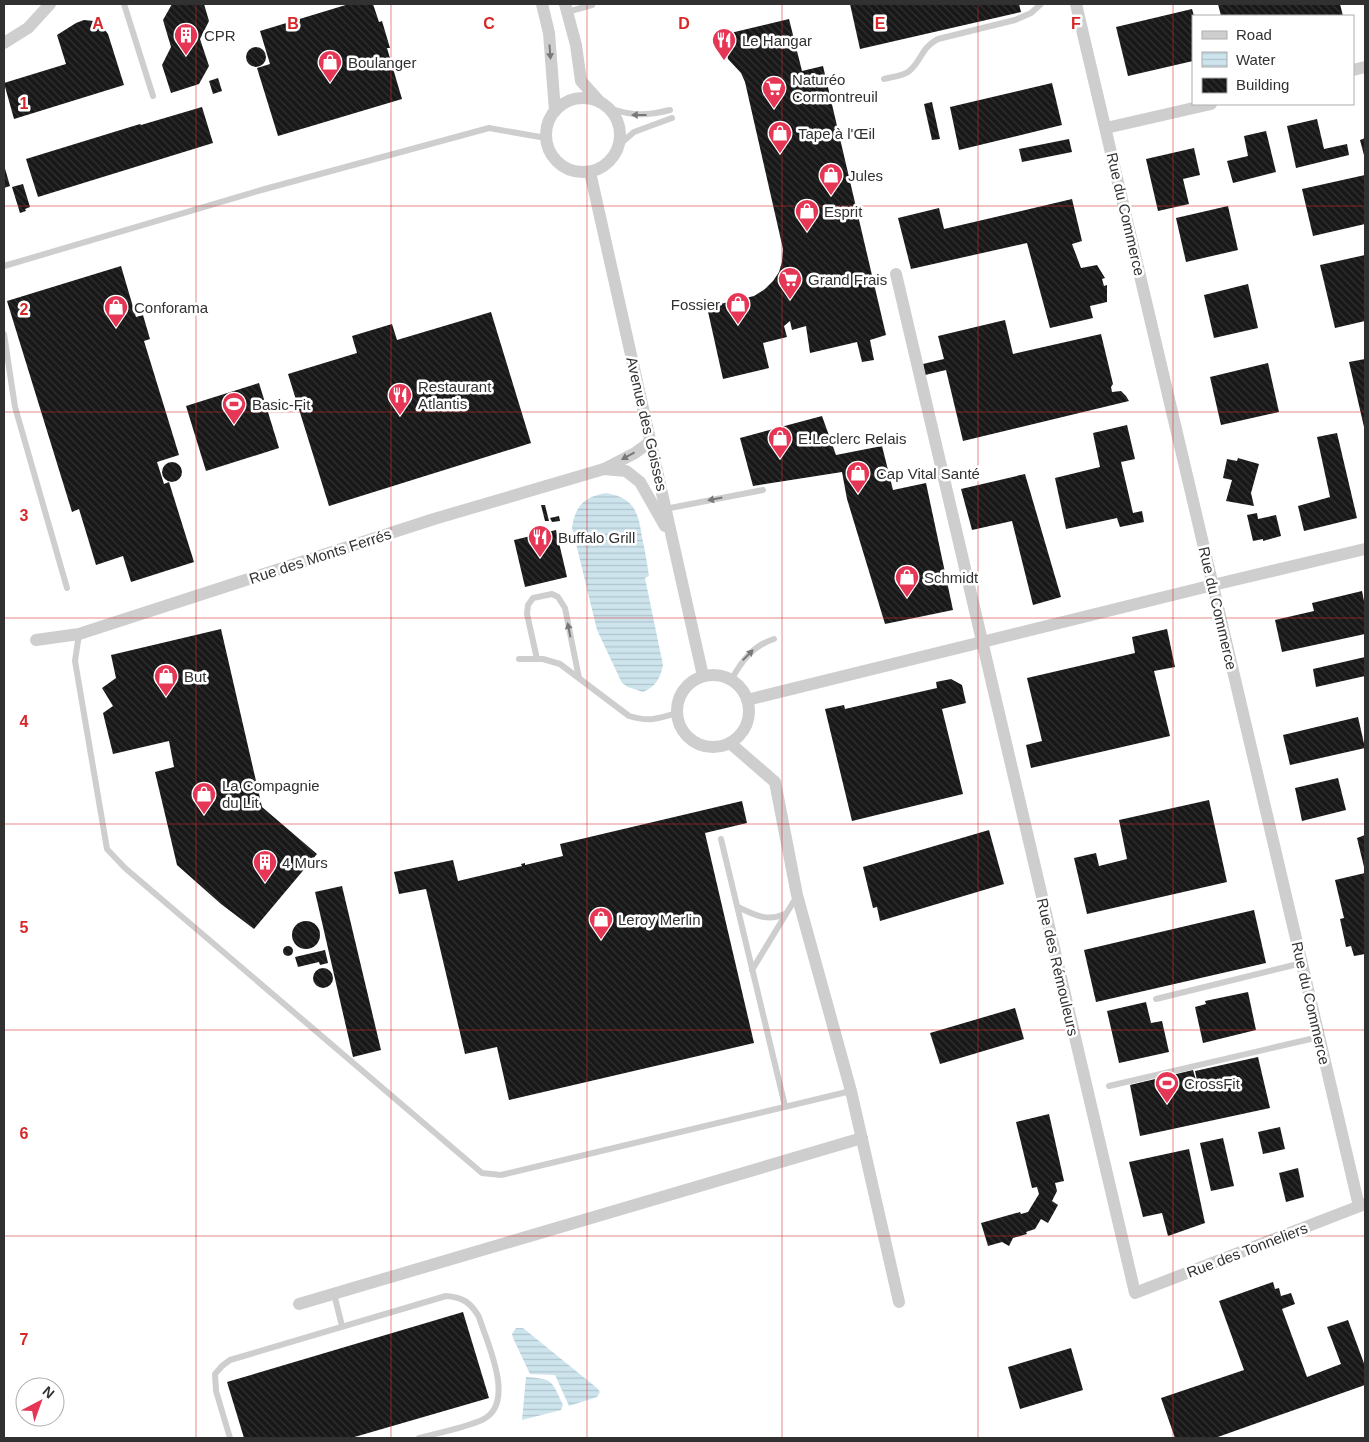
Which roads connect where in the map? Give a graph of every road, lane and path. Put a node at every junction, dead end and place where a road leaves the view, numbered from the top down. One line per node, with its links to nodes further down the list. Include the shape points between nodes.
1 (50, 4): 8 (street, via 28,28)
2 (124, 4): 10 (lane)
3 (542, 4): 14 (street, one-way to 14, via 549,33)
4 (1040, 4): 9 (lane, via 1031,13 1015,20 929,43 906,73)
5 (1076, 4): 16 (street, Rue du Commerce)
6 (592, 5): 7 (lane)
7 (566, 8): 11 (street, via 582,81)
8 (4, 43)
9 (884, 79)
10 (153, 96)
11 (604, 105): 13 (lane, one-way to 11, via 634,115); 14 (street, via 588,98 576,98); 18 (street, via 619,125)
12 (1207, 105): 16 (street)
13 (670, 110)
14 (555, 111): 17 (street, via 549,119)
15 (672, 118): 18 (lane, via 634,132)
16 (1106, 128): 29 (street, Rue du Commerce)
17 (546, 138): 19 (street, via 556,161 578,172); 20 (lane, via 489,128 265,189)
18 (619, 145): 19 (street, via 609,162)
19 (590, 172): 23 (street, Avenue des Goisses)
20 (4, 266)
21 (896, 274): 34 (street, Rue des Rémouleurs)
22 (4, 334): 30 (lane, via 15,407)
23 (650, 442): 24 (street, Rue des Monts Ferrés, one-way to 24); 26 (street, Avenue des Goisses)
24 (604, 469): 27 (street, Rue des Monts Ferrés, via 626,471 640,482); 31 (street, Rue des Monts Ferrés, via 434,519)
25 (763, 490): 26 (lane, one-way to 26)
26 (666, 508): 27 (street, Avenue des Goisses)
27 (672, 539): 37 (street, Avenue des Goisses)
28 (1365, 549): 29 (street)
29 (1213, 585): 34 (street); 47 (street, Rue du Commerce)
30 (68, 588)
31 (79, 634): 33 (street, Rue des Monts Ferrés); 53 (lane, via 75,661 107,849 125,868 482,1174 501,1175)
32 (774, 639): 39 (lane, one-way to 32, via 746,656)
33 (36, 640)
34 (982, 641): 40 (street); 57 (street, Rue des Rémouleurs)
35 (519, 659): 36 (lane)
36 (538, 659): 38 (lane, via 560,664); 38 (lane, one-way to 36, via 565,608 552,594 533,598 528,605 527,614)
37 (703, 676): 39 (street, via 715,675); 41 (street, via 683,690)
38 (579, 678): 41 (lane, via 629,716 654,720)
39 (731, 680): 40 (street, via 744,691)
40 (747, 700): 42 (street, via 749,715 744,729)
41 (677, 713): 42 (street, via 686,735 695,742 706,746)
42 (730, 743): 44 (street, via 775,782)
43 (721, 839): 45 (lane)
44 (797, 895): 46 (lane); 52 (street)
45 (738, 907): 46 (lane, via 767,919); 48 (lane)
46 (786, 913): 48 (lane)
47 (1302, 964): 49 (lane); 50 (street, Rue du Commerce)
48 (752, 970): 53 (lane)
49 (1156, 999)
50 (1319, 1037): 51 (lane); 55 (street, Rue du Commerce)
51 (1109, 1086)
52 (851, 1091): 53 (lane); 54 (street)
53 (785, 1106)
54 (862, 1138): 56 (street); 58 (street)
55 (1362, 1205): 57 (street, Rue des Tonneliers)
56 (334, 1294): 59 (street); 60 (lane)
57 (1135, 1294)
58 (899, 1302)
59 (299, 1304)
60 (342, 1326): 61 (lane, via 230,1360 222,1366 215,1374 216,1391); 62 (lane, via 446,1296 457,1296 474,1308 500,1381 500,1396 493,1412 483,1419)
61 (230, 1438)
62 (419, 1438)

